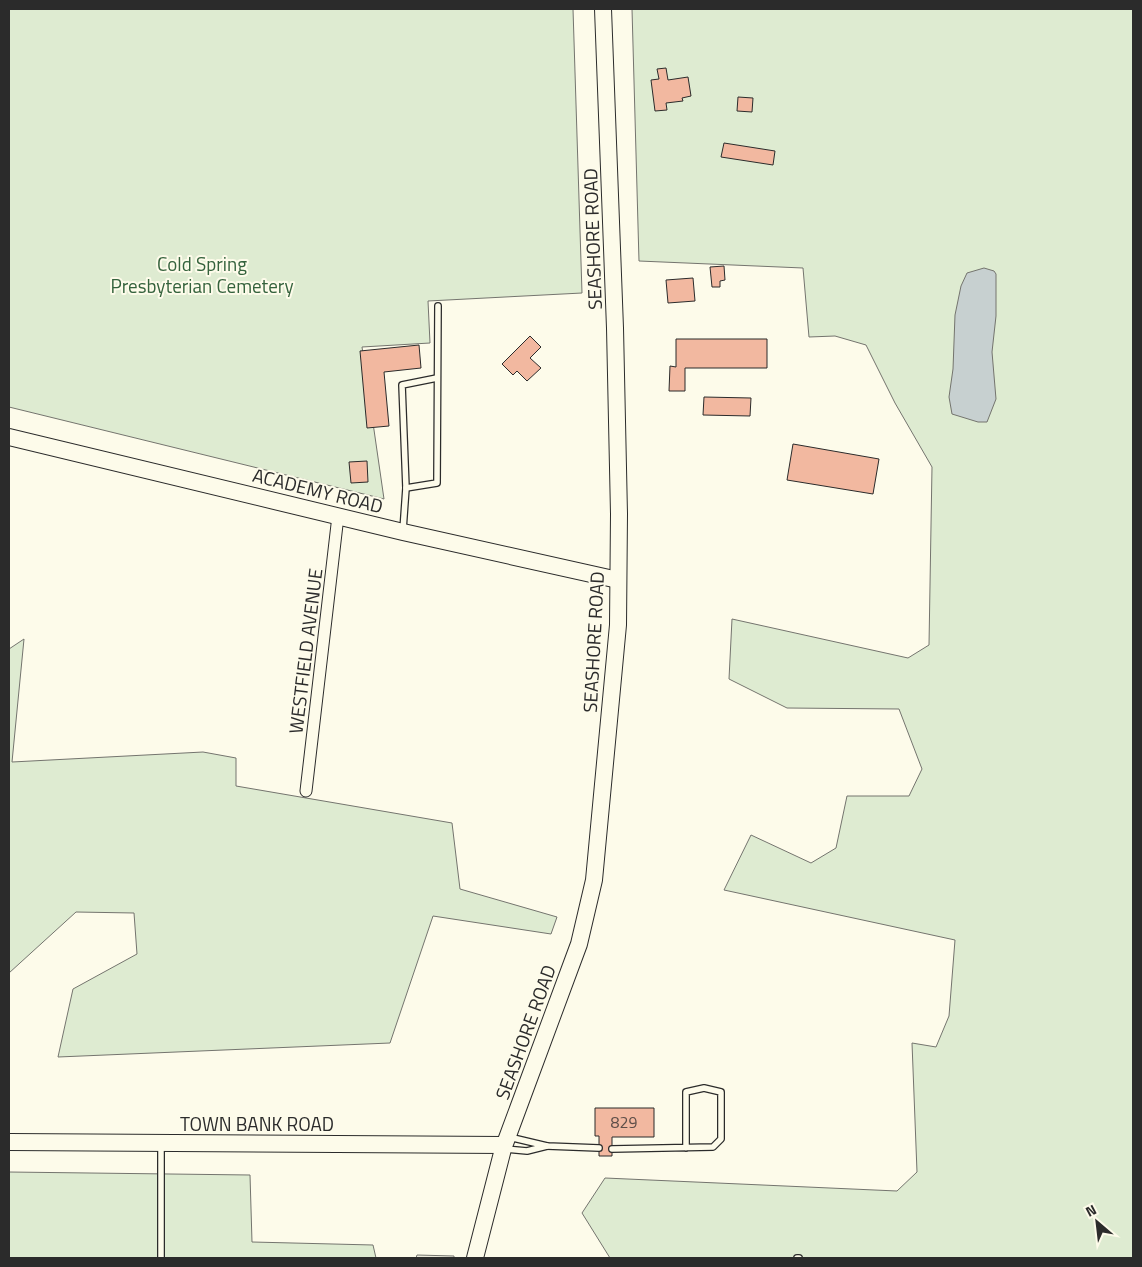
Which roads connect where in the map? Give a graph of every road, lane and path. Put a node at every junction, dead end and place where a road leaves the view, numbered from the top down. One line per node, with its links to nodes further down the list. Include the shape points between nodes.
1 (603, 9): 8 (street, SEASHORE ROAD, via 615,328)
2 (438, 306): 3 (lane)
3 (437, 378): 5 (lane, via 437,483); 5 (lane, via 402,385)
4 (9, 437): 6 (street, ACADEMY ROAD)
5 (406, 488): 7 (lane)
6 (338, 516): 7 (street, ACADEMY ROAD); 9 (street, WESTFIELD AVENUE)
7 (403, 532): 8 (street, ACADEMY ROAD)
8 (618, 580): 12 (street, SEASHORE ROAD, via 618,625 590,904 579,944)
9 (306, 791)
10 (9, 1142): 11 (street, TOWN BANK ROAD)
11 (161, 1143): 12 (street, TOWN BANK ROAD); 17 (lane)
12 (505, 1144): 13 (lane); 13 (lane, via 527,1152); 18 (street, SEASHORE ROAD)
13 (547, 1146): 14 (lane)
14 (599, 1148)
15 (686, 1148): 15 (lane, via 713,1147 722,1139 721,1092 704,1088 686,1092); 16 (lane)
16 (612, 1149)
17 (162, 1258)
18 (475, 1258)

